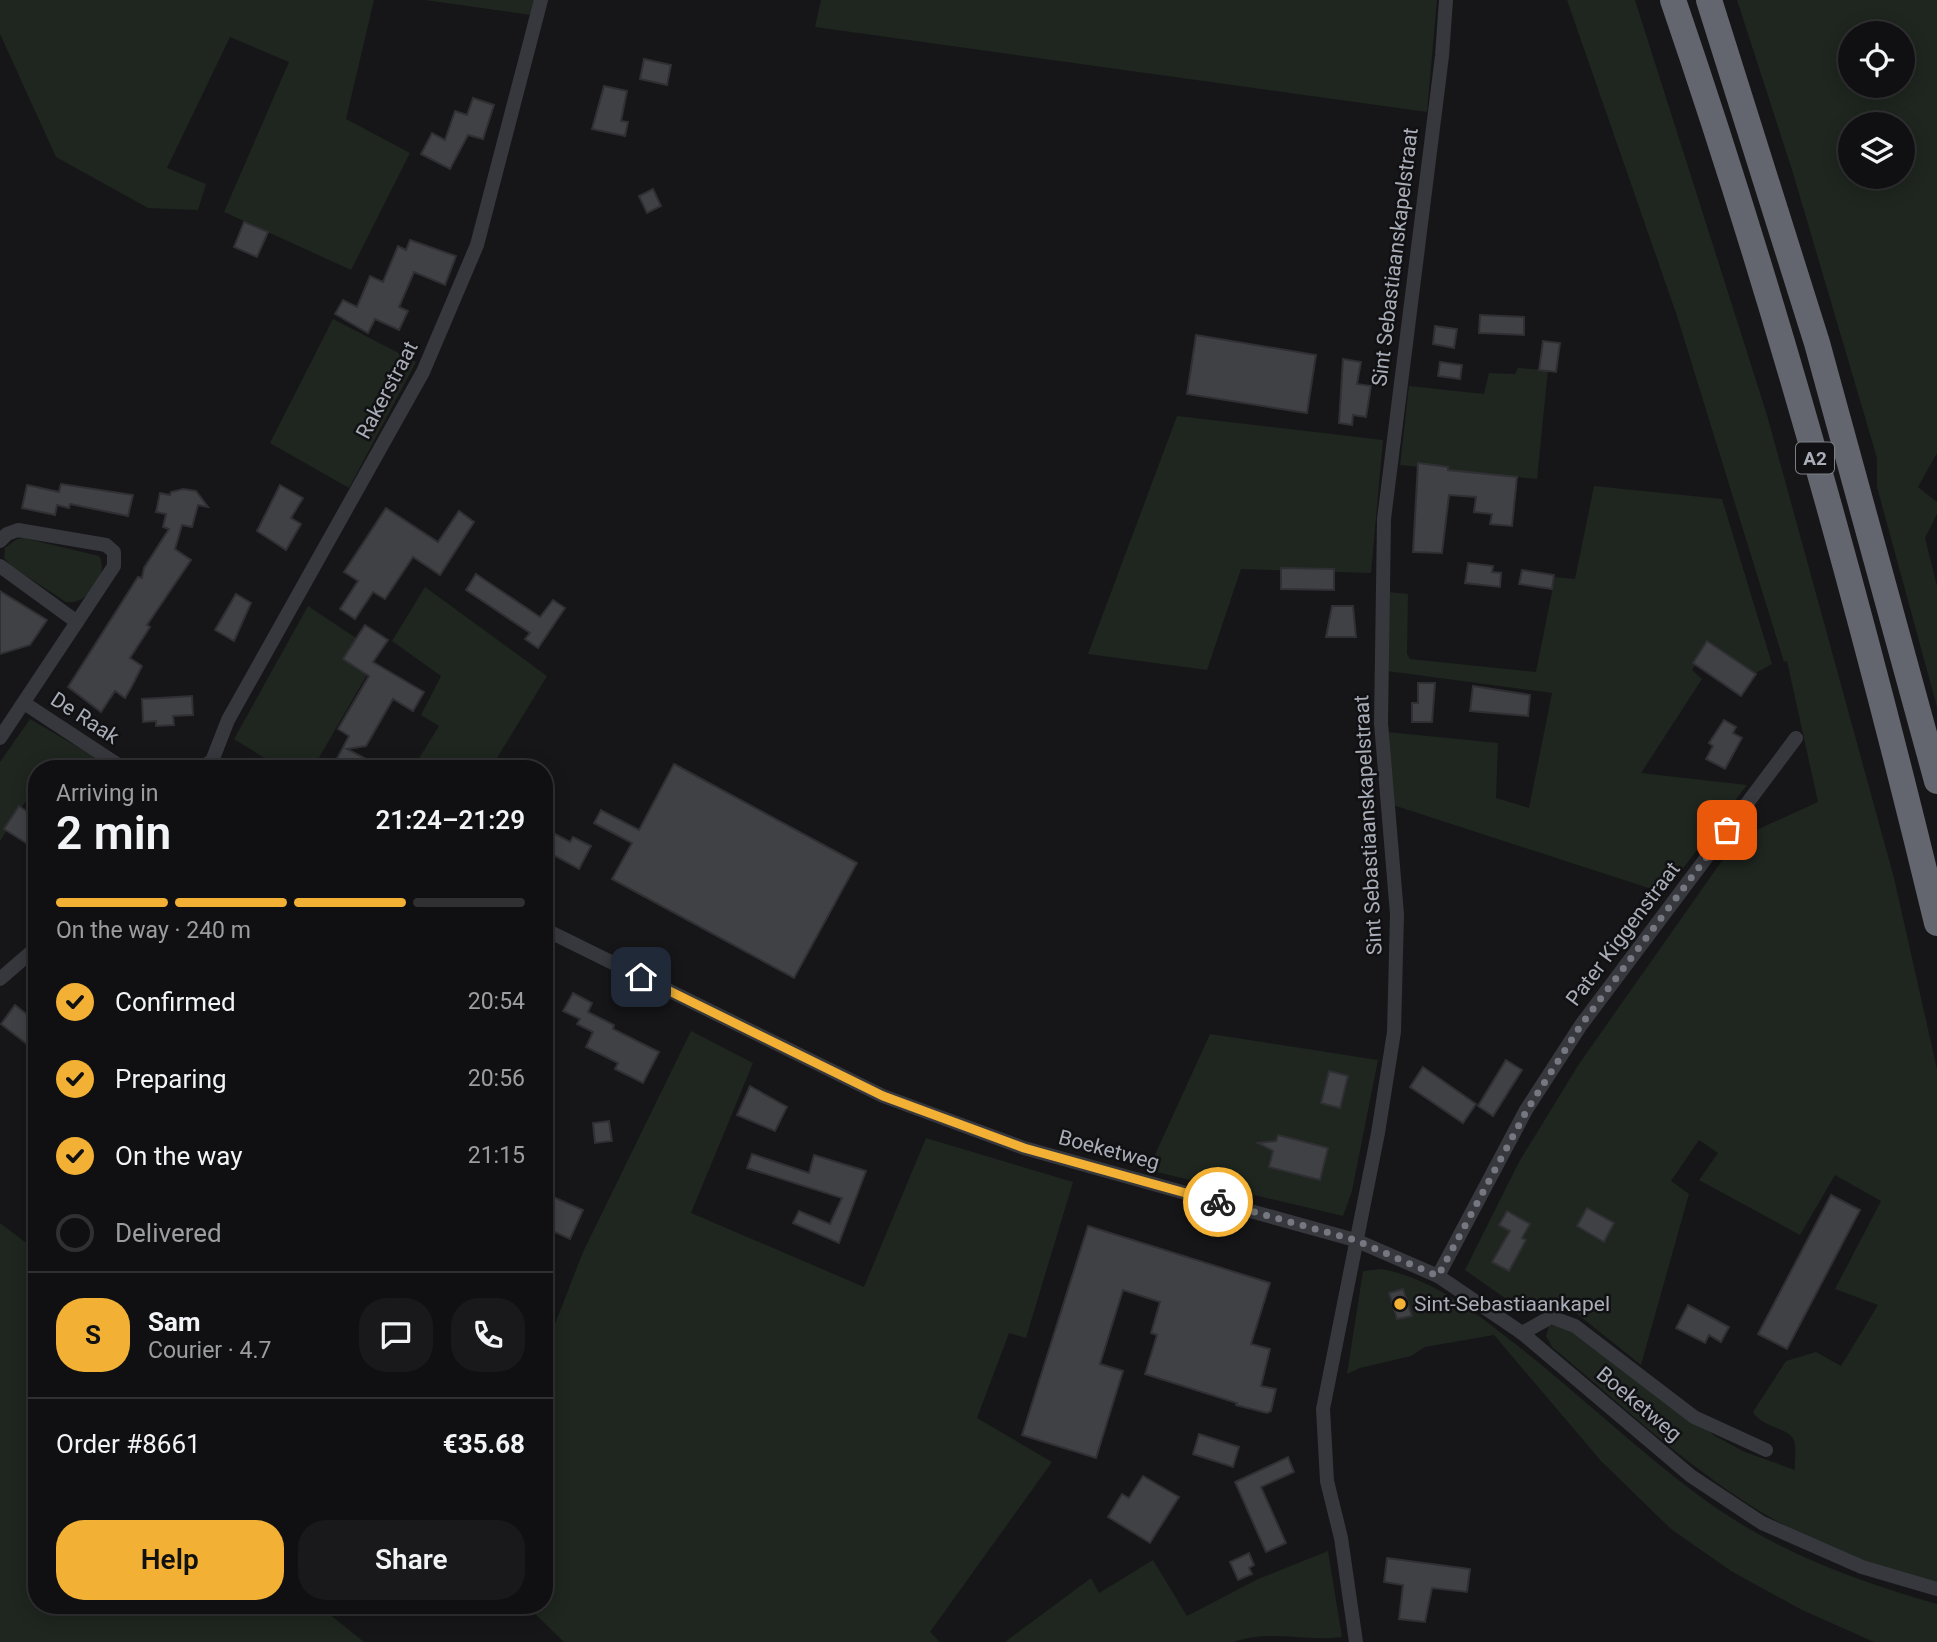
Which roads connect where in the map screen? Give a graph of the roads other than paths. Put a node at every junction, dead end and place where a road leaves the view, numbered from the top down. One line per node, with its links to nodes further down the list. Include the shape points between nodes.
1 (541, 0): 12 (street, Rakerstraat, via 477,245 423,372)
2 (1446, 0): 18 (street, Sint Sebastiaanskapelstraat, via 1384,519 1381,723 1397,914 1394,1032)
3 (1673, 0): 14 (highway, A2, via 1784,351 1860,614)
4 (1709, 0): 13 (highway, A2, via 1817,343)
5 (0, 541): 7 (street, De Raak, via 18,530 106,545 114,552 114,566)
6 (0, 566): 7 (street)
7 (77, 622): 8 (street, De Raak)
8 (24, 703): 9 (street, De Raak); 11 (street, De Raak)
9 (0, 738)
10 (1796, 738): 19 (street, Pater Kiggenstraat, via 1581,1025 1527,1110)
11 (111, 760)
12 (208, 760)
13 (1937, 781)
14 (1937, 923)
15 (553, 933): 18 (street, Boeketweg, via 883,1096 1024,1148)
16 (28, 955): 17 (street)
17 (0, 979)
18 (1355, 1240): 19 (street, Boeketweg); 23 (street, Sint Sebastiaanskapelstraat, via 1323,1409 1328,1481)
19 (1438, 1276): 20 (street, Boeketweg)
20 (1522, 1333): 21 (street, via 1551,1317 1575,1326 1694,1417); 22 (street, Boeketweg, via 1691,1476 1762,1523 1861,1567)
21 (1766, 1450)
22 (1937, 1589)
23 (1356, 1642)

